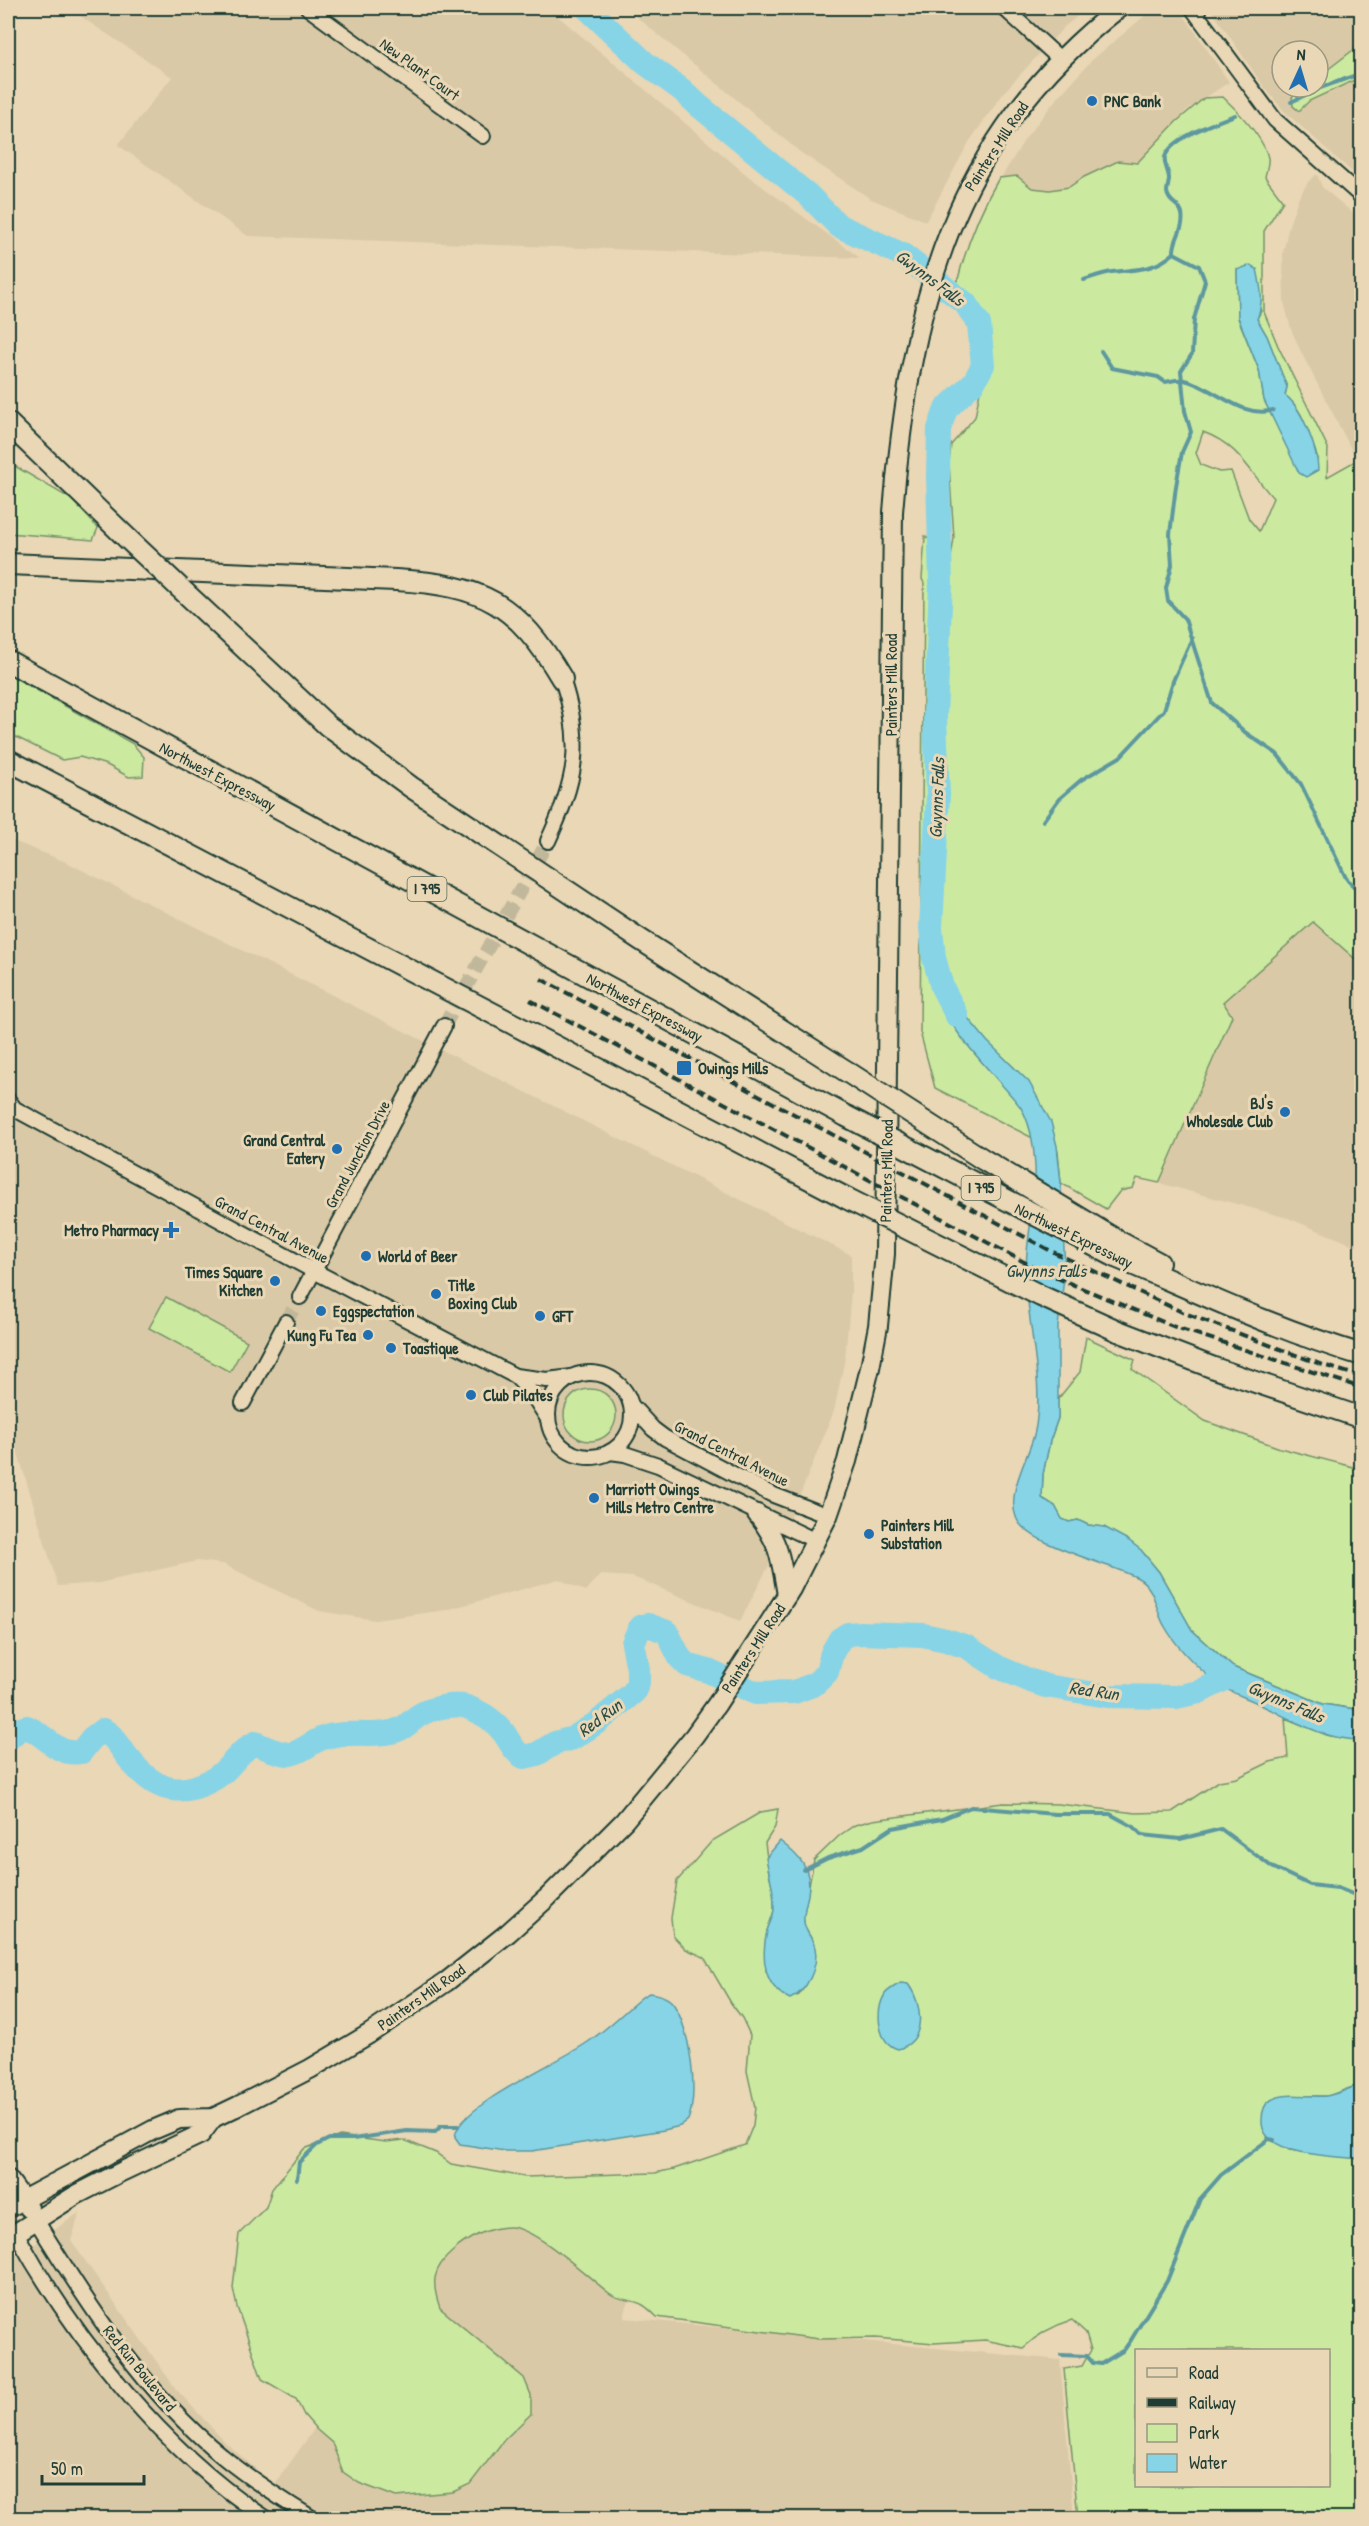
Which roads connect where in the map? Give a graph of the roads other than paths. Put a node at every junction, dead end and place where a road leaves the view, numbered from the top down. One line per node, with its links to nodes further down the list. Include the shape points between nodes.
1 (308, 8): 6 (street, New Plant Court)
2 (1004, 8): 5 (street)
3 (1119, 8): 5 (main road, Painters Mill Road)
4 (1192, 8): 7 (street, via 1275,120)
5 (1061, 60): 29 (main road, Painters Mill Road, via 1030,94 981,164 960,203 924,306 906,391 893,512 885,1254 870,1368 847,1461)
6 (483, 136)
7 (1362, 196)
8 (8, 423): 16 (highway, bridge, via 328,726 401,780 641,940)
9 (8, 564): 11 (highway, via 396,580 456,587 496,602 510,612 544,649)
10 (8, 661): 16 (highway, Northwest Expressway / I 795, bridge, via 846,1116)
11 (562, 679): 13 (street, via 576,746 567,793)
12 (8, 760): 25 (highway, bridge, via 1041,1296 1118,1331 1236,1376)
13 (548, 841)
14 (444, 1026): 17 (street, Grand Junction Drive)
15 (10, 1106): 17 (street, Grand Central Avenue)
16 (1118, 1249): 20 (highway, Northwest Expressway / I 795, via 1253,1315)
17 (314, 1271): 18 (street, Grand Junction Drive); 21 (street, Grand Central Avenue)
18 (300, 1297)
19 (286, 1322): 23 (street)
20 (1362, 1355)
21 (515, 1376): 22 (street, Grand Central Avenue, via 547,1380); 26 (street, Grand Central Avenue, via 530,1391)
22 (572, 1377): 24 (street, Grand Central Avenue, via 593,1374 613,1380 624,1389); 26 (street, via 552,1398)
23 (243, 1403)
24 (631, 1405): 27 (street, via 629,1432); 29 (street, Grand Central Avenue, via 665,1438 771,1494)
25 (1362, 1418)
26 (548, 1421): 27 (street, Grand Central Avenue, via 556,1440 566,1450 592,1457)
27 (610, 1452): 28 (street, Grand Central Avenue, via 658,1465)
28 (757, 1514): 30 (street, Grand Central Avenue); 31 (main road, via 772,1533)
29 (828, 1516): 30 (main road, Painters Mill Road)
30 (816, 1541): 31 (main road, Painters Mill Road)
31 (787, 1595): 32 (main road, Painters Mill Road, via 688,1744 624,1821 548,1897 446,1982 369,2034)
32 (213, 2118): 34 (main road, Painters Mill Road, via 179,2119 153,2130); 35 (main road, Painters Mill Road, via 201,2134 76,2195)
33 (8, 2179): 34 (main road, Red Run Boulevard)
34 (15, 2203): 35 (main road, Red Run Boulevard)
35 (36, 2220): 36 (main road, Painters Mill Road); 38 (street, Red Run Boulevard, via 100,2319 160,2396 221,2455)
36 (10, 2230): 37 (street, Red Run Boulevard, via 112,2375 173,2442)
37 (266, 2518)
38 (312, 2518)

